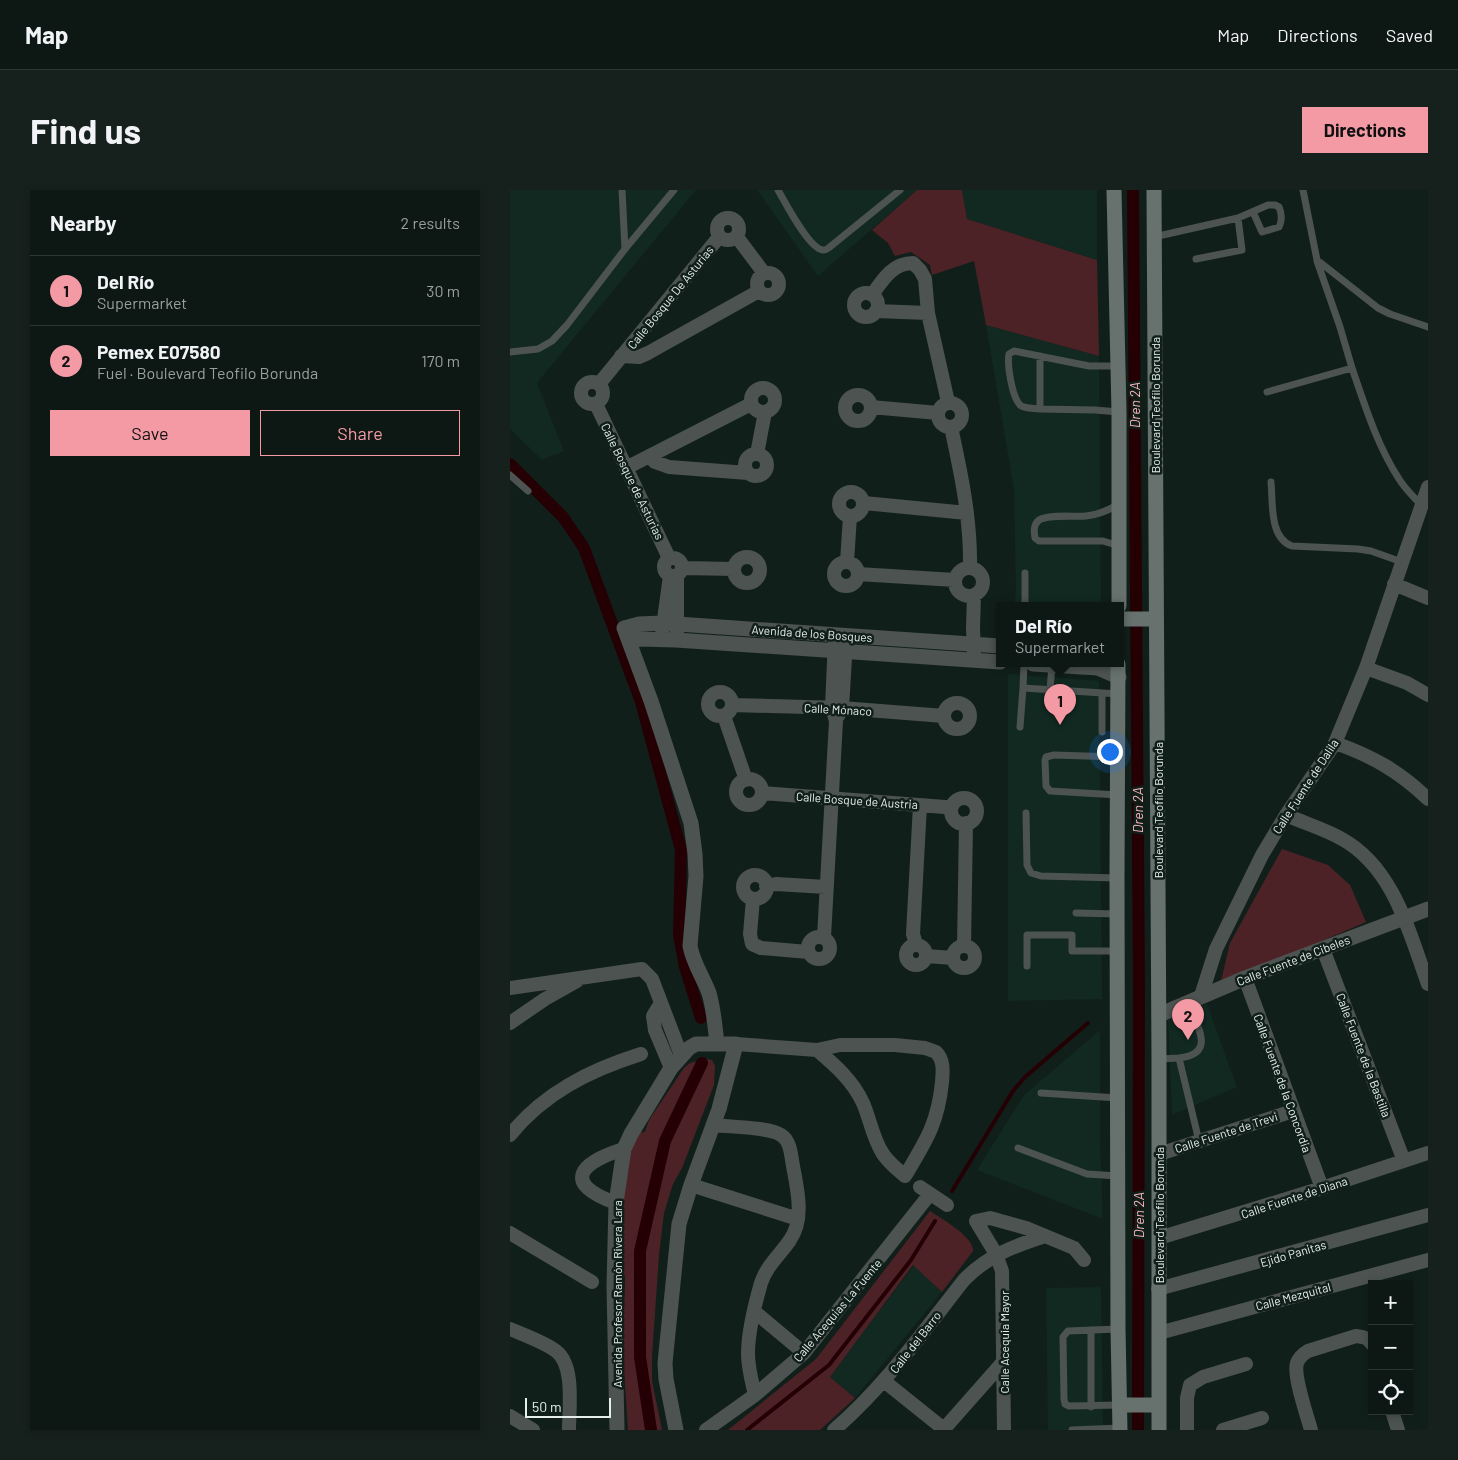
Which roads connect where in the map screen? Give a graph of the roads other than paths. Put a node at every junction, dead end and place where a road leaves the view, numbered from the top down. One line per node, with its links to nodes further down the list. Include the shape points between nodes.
1 (622, 190): 13 (lane)
2 (674, 190): 13 (lane)
3 (778, 190): 4 (lane, via 808,239 824,250)
4 (900, 190)
5 (1114, 190): 25 (main road)
6 (1154, 190): 12 (main road, Boulevard Teofilo Borunda)
7 (1303, 190): 15 (lane)
8 (1253, 212): 8 (lane, via 1276,205 1280,212 1279,227 1262,232); 9 (lane)
9 (1238, 218): 12 (lane); 14 (lane, via 1242,250)
10 (719, 237): 11 (street, via 730,241); 11 (street, via 717,226 730,218 739,225); 23 (street, Calle Bosque De Asturias)
11 (737, 237): 16 (street)
12 (1154, 237): 64 (main road, Boulevard Teofilo Borunda)
13 (625, 249): 22 (lane, via 552,342 538,349)
14 (1196, 259)
15 (1317, 260): 21 (lane, via 1378,308); 26 (lane)
16 (764, 273): 17 (street, via 757,280); 17 (street, via 778,278 779,288 771,296)
17 (759, 291): 23 (street, Calle Bosque De Asturias, via 648,353 630,358)
18 (872, 295): 19 (street, via 878,302); 19 (street, via 860,294 853,306 861,316 870,317); 20 (street, via 895,267 913,263 925,279)
19 (876, 311): 20 (street)
20 (928, 313): 29 (street)
21 (1428, 327)
22 (510, 352)
23 (621, 356): 27 (street, Calle Bosque De Asturias)
24 (1040, 356): 25 (lane, via 1094,367); 33 (lane); 33 (lane, via 1014,351 1008,359 1012,388 1019,404)
25 (1117, 366): 35 (main road)
26 (1352, 368): 28 (lane); 46 (lane, via 1387,459 1400,481)
27 (599, 384): 30 (street, via 603,397); 30 (street, via 586,383 580,392 586,403)
28 (1267, 392)
29 (948, 402): 36 (street); 37 (street, via 956,404 962,413 959,423)
30 (596, 404): 39 (street, Calle Bosque de Asturias)
31 (751, 404): 34 (street, via 757,411); 34 (street, via 751,396 756,390 767,388 775,401); 38 (street)
32 (871, 407): 36 (street)
33 (1040, 409): 35 (lane)
34 (765, 412): 38 (street, via 758,454 766,460 767,470 758,477 748,473 669,467)
35 (1119, 412): 45 (main road)
36 (938, 413): 37 (street, via 942,424)
37 (951, 427): 47 (street)
38 (649, 456): 39 (street)
39 (626, 468): 54 (street, Calle Bosque de Asturias, via 670,558 679,559)
40 (510, 475): 43 (lane)
41 (1271, 482): 51 (lane, via 1277,534 1286,544 1371,551)
42 (1428, 487): 46 (street, Calle Fuente de Dalila)
43 (528, 491)
44 (864, 503): 47 (street); 48 (street, via 860,513); 48 (street, via 857,492 844,493 839,500 840,509)
45 (1119, 504): 49 (main road); 49 (lane, via 1108,511 1088,516 1046,518 1034,525 1035,538 1040,541 1103,541)
46 (1425, 507): 51 (street, Calle Fuente de Dalila)
47 (967, 512): 52 (street)
48 (850, 516): 50 (street)
49 (1119, 546): 62 (main road)
50 (847, 562): 56 (street, via 856,567); 56 (street, via 836,568 839,584 847,586 855,582)
51 (1402, 562): 58 (street, Calle Fuente de Dalila)
52 (970, 568): 57 (street, via 958,572); 59 (street, via 978,571 983,580 981,589)
53 (734, 569): 54 (street)
54 (676, 573): 65 (street)
55 (1025, 573): 61 (lane)
56 (858, 574): 57 (street)
57 (955, 580): 59 (street, via 958,591)
58 (1394, 584): 60 (street); 77 (street, Calle Fuente de Dalila)
59 (971, 596): 69 (street); 69 (street, via 973,628)
60 (1428, 598)
61 (1025, 602)
62 (1121, 602)
63 (1124, 615): 64 (main road)
64 (1151, 619): 122 (main road, Boulevard Teofilo Borunda, via 1158,702)
65 (670, 624): 66 (street, Avenida de los Bosques, via 639,624); 67 (street, Avenida de los Bosques); 68 (street)
66 (626, 634): 68 (street, Avenida de los Bosques); 124 (street, via 652,701 694,840 696,876 690,946 713,1006)
67 (841, 635): 69 (street, Avenida de los Bosques); 71 (street)
68 (669, 640): 71 (street, Avenida de los Bosques)
69 (968, 643): 70 (street, Avenida de los Bosques); 72 (street)
70 (996, 646)
71 (840, 652): 72 (street, Avenida de los Bosques); 84 (street)
72 (968, 660): 73 (street, Avenida de los Bosques)
73 (996, 662)
74 (1024, 667): 79 (lane)
75 (1052, 667): 80 (lane)
76 (1086, 667): 78 (street)
77 (1366, 668): 83 (street, via 1407,683); 90 (street, Calle Fuente de Dalila)
78 (1119, 670): 82 (main road)
79 (1023, 688): 80 (lane); 88 (lane)
80 (1050, 690): 81 (lane)
81 (1102, 694): 82 (lane); 86 (lane)
82 (1119, 694): 87 (main road)
83 (1428, 695)
84 (837, 707): 85 (street, Calle Mónaco); 92 (street, Calle Mónaco, via 728,710); 95 (street)
85 (944, 716)
86 (1102, 717): 87 (lane); 89 (lane)
87 (1119, 717): 91 (main road)
88 (1020, 727)
89 (1102, 732)
90 (1335, 742): 96 (street, via 1387,766); 100 (street, Calle Fuente de Dalila)
91 (1118, 757): 94 (main road); 94 (lane, via 1054,755 1044,760 1046,786 1050,791)
92 (746, 780): 93 (street, via 759,784); 93 (street, via 737,789 743,804 752,805 759,801)
93 (762, 793): 95 (street, Calle Bosque de Austria)
94 (1118, 795): 102 (main road)
95 (832, 798): 97 (street, Calle Bosque de Austria); 104 (street)
96 (1428, 799)
97 (920, 805): 98 (street, Calle Bosque de Austria); 113 (street, via 913,934 916,944 922,946 926,956)
98 (951, 810): 101 (street, via 954,819); 101 (street, via 953,803 960,798 972,801 976,816)
99 (1026, 814): 102 (lane, via 1027,865 1031,873)
100 (1286, 815): 109 (street, via 1342,838 1364,854 1381,873); 119 (street, Calle Fuente de Dalila, via 1236,904 1216,949)
101 (966, 823): 110 (street)
102 (1117, 878): 108 (main road)
103 (766, 886): 104 (street); 105 (street, via 763,896); 105 (street, via 760,876 748,877 744,892)
104 (826, 887): 105 (street, via 824,937 831,945 829,955 822,959 814,958 808,952 761,948 752,944)
105 (753, 899)
106 (1428, 909): 109 (street, Calle Fuente de Cibeles)
107 (1076, 913): 108 (lane)
108 (1118, 914): 112 (main road)
109 (1404, 918): 111 (street, Calle Fuente de Cibeles); 117 (street)
110 (964, 946): 113 (street, via 956,949); 113 (street, via 973,951 975,958 972,964 962,968)
111 (1323, 949): 116 (street, Calle Fuente de Cibeles); 142 (street, Calle Fuente de la Bastilla)
112 (1118, 951): 114 (lane, via 1072,951 1072,935 1027,935); 133 (main road)
113 (953, 958)
114 (1027, 966)
115 (584, 977): 118 (street); 121 (street, via 642,969 652,979); 123 (street)
116 (1245, 978): 119 (street, Calle Fuente de Cibeles); 134 (street, Calle Fuente de la Concordia)
117 (1428, 984)
118 (510, 988)
119 (1201, 996): 120 (street, Calle Fuente de Cibeles)
120 (1187, 1002): 122 (street, Calle Fuente de Cibeles); 129 (lane, via 1202,1044 1201,1049 1191,1056)
121 (660, 1003): 128 (street); 131 (street, via 653,1016 655,1030)
122 (1159, 1015): 130 (main road, Boulevard Teofilo Borunda)
123 (510, 1023)
124 (717, 1044): 125 (street); 128 (street, via 696,1044)
125 (736, 1044): 126 (street); 135 (street)
126 (817, 1050): 126 (street, via 840,1046 895,1045 932,1050 939,1055 943,1075 937,1114 929,1135 905,1176 882,1153 853,1086)
127 (641, 1054): 136 (street, via 620,1060 559,1090 542,1102)
128 (681, 1056): 131 (street, Avenida Profesor Ramón Rivera Lara)
129 (1179, 1058): 130 (lane); 137 (lane)
130 (1159, 1059): 141 (main road, Boulevard Teofilo Borunda)
131 (671, 1068): 139 (street, Avenida Profesor Ramón Rivera Lara)
132 (1041, 1093): 133 (lane)
133 (1118, 1098): 143 (main road)
134 (1293, 1110): 137 (street, Calle Fuente de Trevi); 145 (street, Calle Fuente de la Concordia)
135 (714, 1125): 144 (street); 149 (street, via 775,1132 785,1138 791,1151 796,1180)
136 (510, 1135)
137 (1199, 1141): 141 (street, Calle Fuente de Trevi)
138 (1018, 1148): 143 (lane, via 1087,1174)
139 (624, 1149): 146 (street, Avenida Profesor Ramón Rivera Lara); 146 (street, via 589,1164 581,1176 586,1187)
140 (1428, 1153): 142 (street, Calle Fuente de Diana)
141 (1159, 1154): 152 (main road, Boulevard Teofilo Borunda)
142 (1404, 1161): 145 (street, Calle Fuente de Diana)
143 (1119, 1176): 161 (main road)
144 (690, 1186): 149 (street); 180 (street, via 679,1224 665,1363)
145 (1322, 1188): 152 (street, Calle Fuente de Diana)
146 (616, 1203): 179 (street, Avenida Profesor Ramón Rivera Lara)
147 (947, 1205): 164 (street, Calle Acequias La Fuente, via 925,1190)
148 (1428, 1215): 157 (street, Ejido Panitas)
149 (798, 1219): 158 (street, via 792,1238 766,1269)
150 (510, 1233): 156 (street)
151 (1045, 1236): 153 (street, Calle del Barro); 153 (street, Calle Acequia Mayor, via 1004,1221 990,1218 976,1221); 154 (street, via 1074,1248)
152 (1159, 1238): 157 (main road, Boulevard Teofilo Borunda)
153 (996, 1254): 165 (street, Calle Acequia Mayor, via 1003,1284); 167 (street, Calle del Barro, via 964,1280)
154 (1084, 1260)
155 (1428, 1260): 162 (street, Calle Mezquital)
156 (592, 1282)
157 (1158, 1289): 162 (main road, Boulevard Teofilo Borunda)
158 (755, 1312): 164 (street); 168 (street, via 748,1354)
159 (510, 1328): 178 (street, via 557,1352 563,1359 569,1375)
160 (1091, 1330): 161 (lane); 171 (lane); 171 (lane, via 1068,1331 1063,1337 1065,1404)
161 (1118, 1330): 170 (main road)
162 (1159, 1333): 169 (main road, Boulevard Teofilo Borunda)
163 (1368, 1339): 189 (street, via 1356,1336 1308,1352 1298,1361 1297,1375)
164 (804, 1353): 168 (street, Calle Acequias La Fuente)
165 (1004, 1361): 183 (street); 184 (street, Calle Acequia Mayor)
166 (1246, 1364): 187 (street, via 1202,1377 1190,1385)
167 (884, 1381): 182 (street, Calle del Barro); 183 (street)
168 (755, 1395): 181 (street, Calle Acequias La Fuente)
169 (1154, 1405): 170 (main road); 186 (main road, Boulevard Teofilo Borunda)
170 (1124, 1406): 171 (lane); 176 (main road)
171 (1091, 1407)
172 (1393, 1415): 190 (street)
173 (510, 1416): 177 (street)
174 (1262, 1418): 188 (street)
175 (1102, 1429): 176 (lane); 185 (lane)
176 (1120, 1429)
177 (533, 1430)
178 (569, 1430)
179 (617, 1430)
180 (676, 1430)
181 (706, 1430)
182 (834, 1430)
183 (945, 1430)
184 (1004, 1430)
185 (1072, 1430)
186 (1159, 1430)
187 (1187, 1430)
188 (1223, 1430)
189 (1310, 1430)
190 (1398, 1430)

